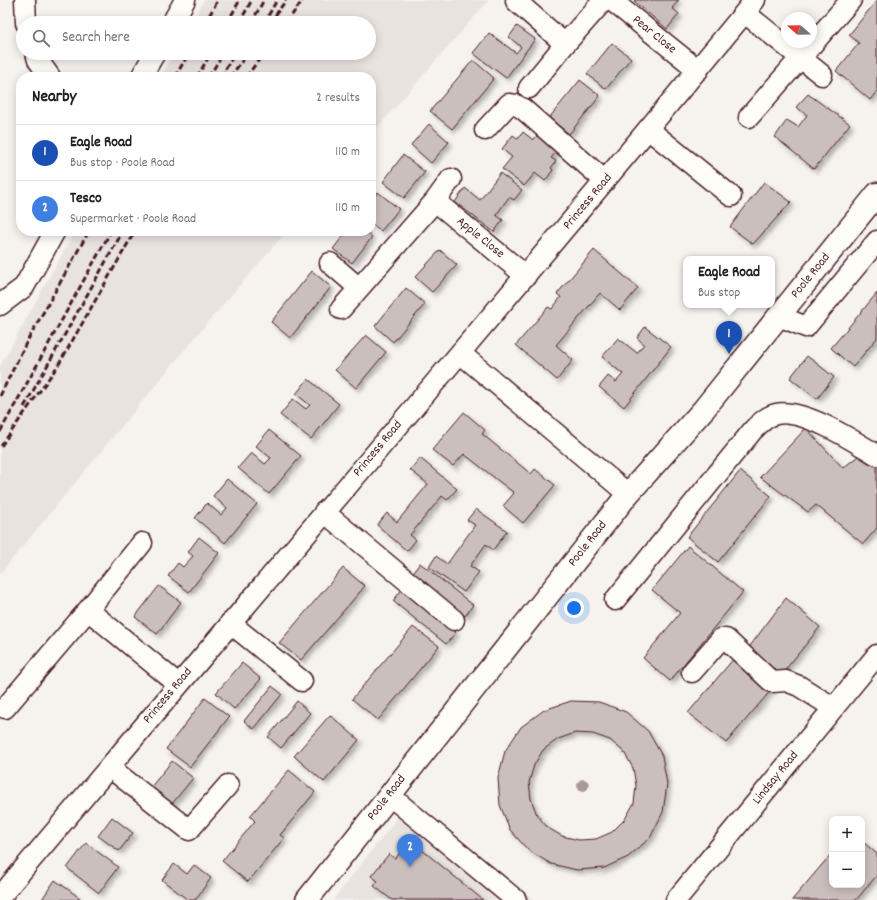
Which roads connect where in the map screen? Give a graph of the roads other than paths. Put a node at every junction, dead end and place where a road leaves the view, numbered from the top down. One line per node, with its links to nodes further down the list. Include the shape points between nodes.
1 (25, 0): 8 (street)
2 (185, 0): 9 (street)
3 (604, 0): 10 (street)
4 (611, 0): 14 (street, Pear Close)
5 (851, 0): 11 (street)
6 (516, 1): 10 (street)
7 (750, 7): 11 (street); 14 (street, Princess Road)
8 (26, 16)
9 (176, 16)
10 (565, 44): 18 (street)
11 (802, 59): 17 (street); 19 (street)
12 (38, 60): 15 (street)
13 (151, 60): 16 (street)
14 (698, 70): 20 (street, Princess Road)
15 (46, 72)
16 (144, 72)
17 (822, 75)
18 (529, 88)
19 (749, 117)
20 (648, 129): 23 (street, Princess Road); 25 (street)
21 (485, 130): 23 (street, via 509,104 516,105 523,108)
22 (451, 179): 26 (street)
23 (605, 181): 31 (street, Princess Road)
24 (877, 194): 27 (highway, Poole Road)
25 (731, 196)
26 (435, 201): 31 (street, Apple Close); 32 (street)
27 (855, 222): 29 (street); 35 (highway, Poole Road)
28 (52, 236): 33 (street, via 24,287)
29 (877, 240): 35 (street, via 806,327)
30 (330, 263): 32 (street)
31 (526, 276): 36 (street, Princess Road)
32 (359, 288): 34 (street)
33 (0, 305)
34 (341, 309)
35 (779, 316): 38 (highway, Poole Road, via 704,409)
36 (460, 352): 38 (street); 39 (street, Princess Road)
37 (877, 455): 41 (street, via 842,433 810,420 785,413 774,414 753,430)
38 (628, 494): 53 (highway, Poole Road)
39 (324, 512): 43 (street); 44 (street, Princess Road)
40 (142, 543): 42 (street)
41 (615, 600)
42 (88, 610): 48 (street); 49 (street)
43 (454, 620)
44 (230, 623): 47 (street); 48 (street, Princess Road)
45 (877, 655): 50 (street, Lindsay Road)
46 (692, 672): 50 (street, via 721,639 726,640 772,682 786,681 799,686)
47 (302, 681)
48 (178, 684): 51 (street, Princess Road)
49 (5, 708)
50 (834, 708): 57 (street, Lindsay Road)
51 (109, 767): 52 (street, via 189,830); 54 (street, Princess Road)
52 (228, 785)
53 (389, 795): 55 (highway, Poole Road); 56 (street)
54 (0, 897)
55 (307, 900)
56 (516, 900)
57 (676, 900)

